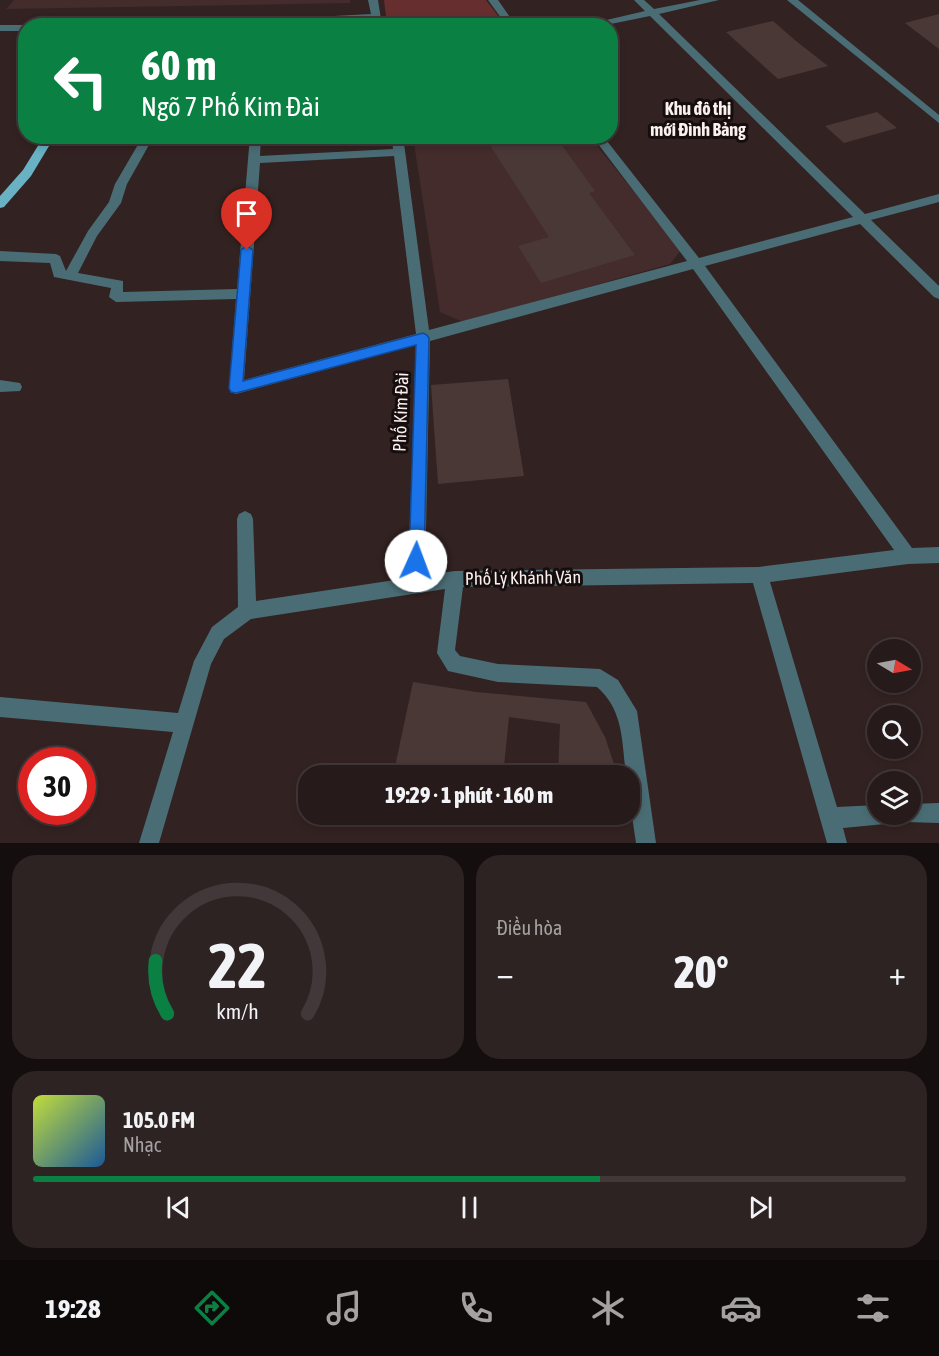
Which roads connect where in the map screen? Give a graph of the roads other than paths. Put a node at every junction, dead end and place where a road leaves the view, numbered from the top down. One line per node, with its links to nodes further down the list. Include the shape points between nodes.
1 (373, 0): 7 (street)
2 (493, 0): 8 (street)
3 (639, 0): 6 (street)
4 (714, 0): 6 (street)
5 (792, 0): 12 (street)
6 (651, 12): 9 (street); 22 (street)
7 (376, 18)
8 (506, 18)
9 (618, 19)
10 (0, 28): 11 (street)
11 (18, 28)
12 (939, 120)
13 (45, 144): 21 (main road)
14 (144, 144): 25 (street, via 121,184 115,203 92,234)
15 (255, 144): 19 (street)
16 (398, 144): 18 (street, Phố Kim Đài)
17 (603, 144): 24 (street)
18 (400, 152): 19 (street); 28 (street, Phố Kim Đài)
19 (254, 160): 26 (street)
20 (939, 198): 22 (street)
21 (0, 204)
22 (862, 219): 24 (street); 27 (street)
23 (0, 256): 25 (street, via 56,259 59,274)
24 (696, 265): 28 (street); 31 (street)
25 (70, 276): 26 (street, via 118,284 116,297)
26 (243, 294): 28 (street, via 236,388)
27 (939, 294)
28 (423, 338): 34 (street, Phố Kim Đài)
29 (245, 519): 35 (street)
30 (939, 555): 31 (street, Phố Lý Khánh Văn)
31 (908, 556): 32 (street, Phố Lý Khánh Văn)
32 (759, 575): 33 (street, Phố Lý Khánh Văn); 41 (street)
33 (455, 579): 34 (street, Phố Lý Khánh Văn); 43 (street, via 446,653 454,664 498,673 600,678 611,687 627,711)
34 (416, 583): 35 (street, Phố Lý Khánh Văn)
35 (247, 611): 37 (street, Phố Lý Khánh Văn, via 218,633 203,661)
36 (0, 707): 37 (street)
37 (185, 723): 42 (street, Phố Lý Khánh Văn)
38 (939, 813): 39 (street)
39 (921, 814)
40 (867, 816): 41 (street)
41 (830, 818): 44 (street)
42 (149, 843)
43 (646, 843)
44 (837, 843)

